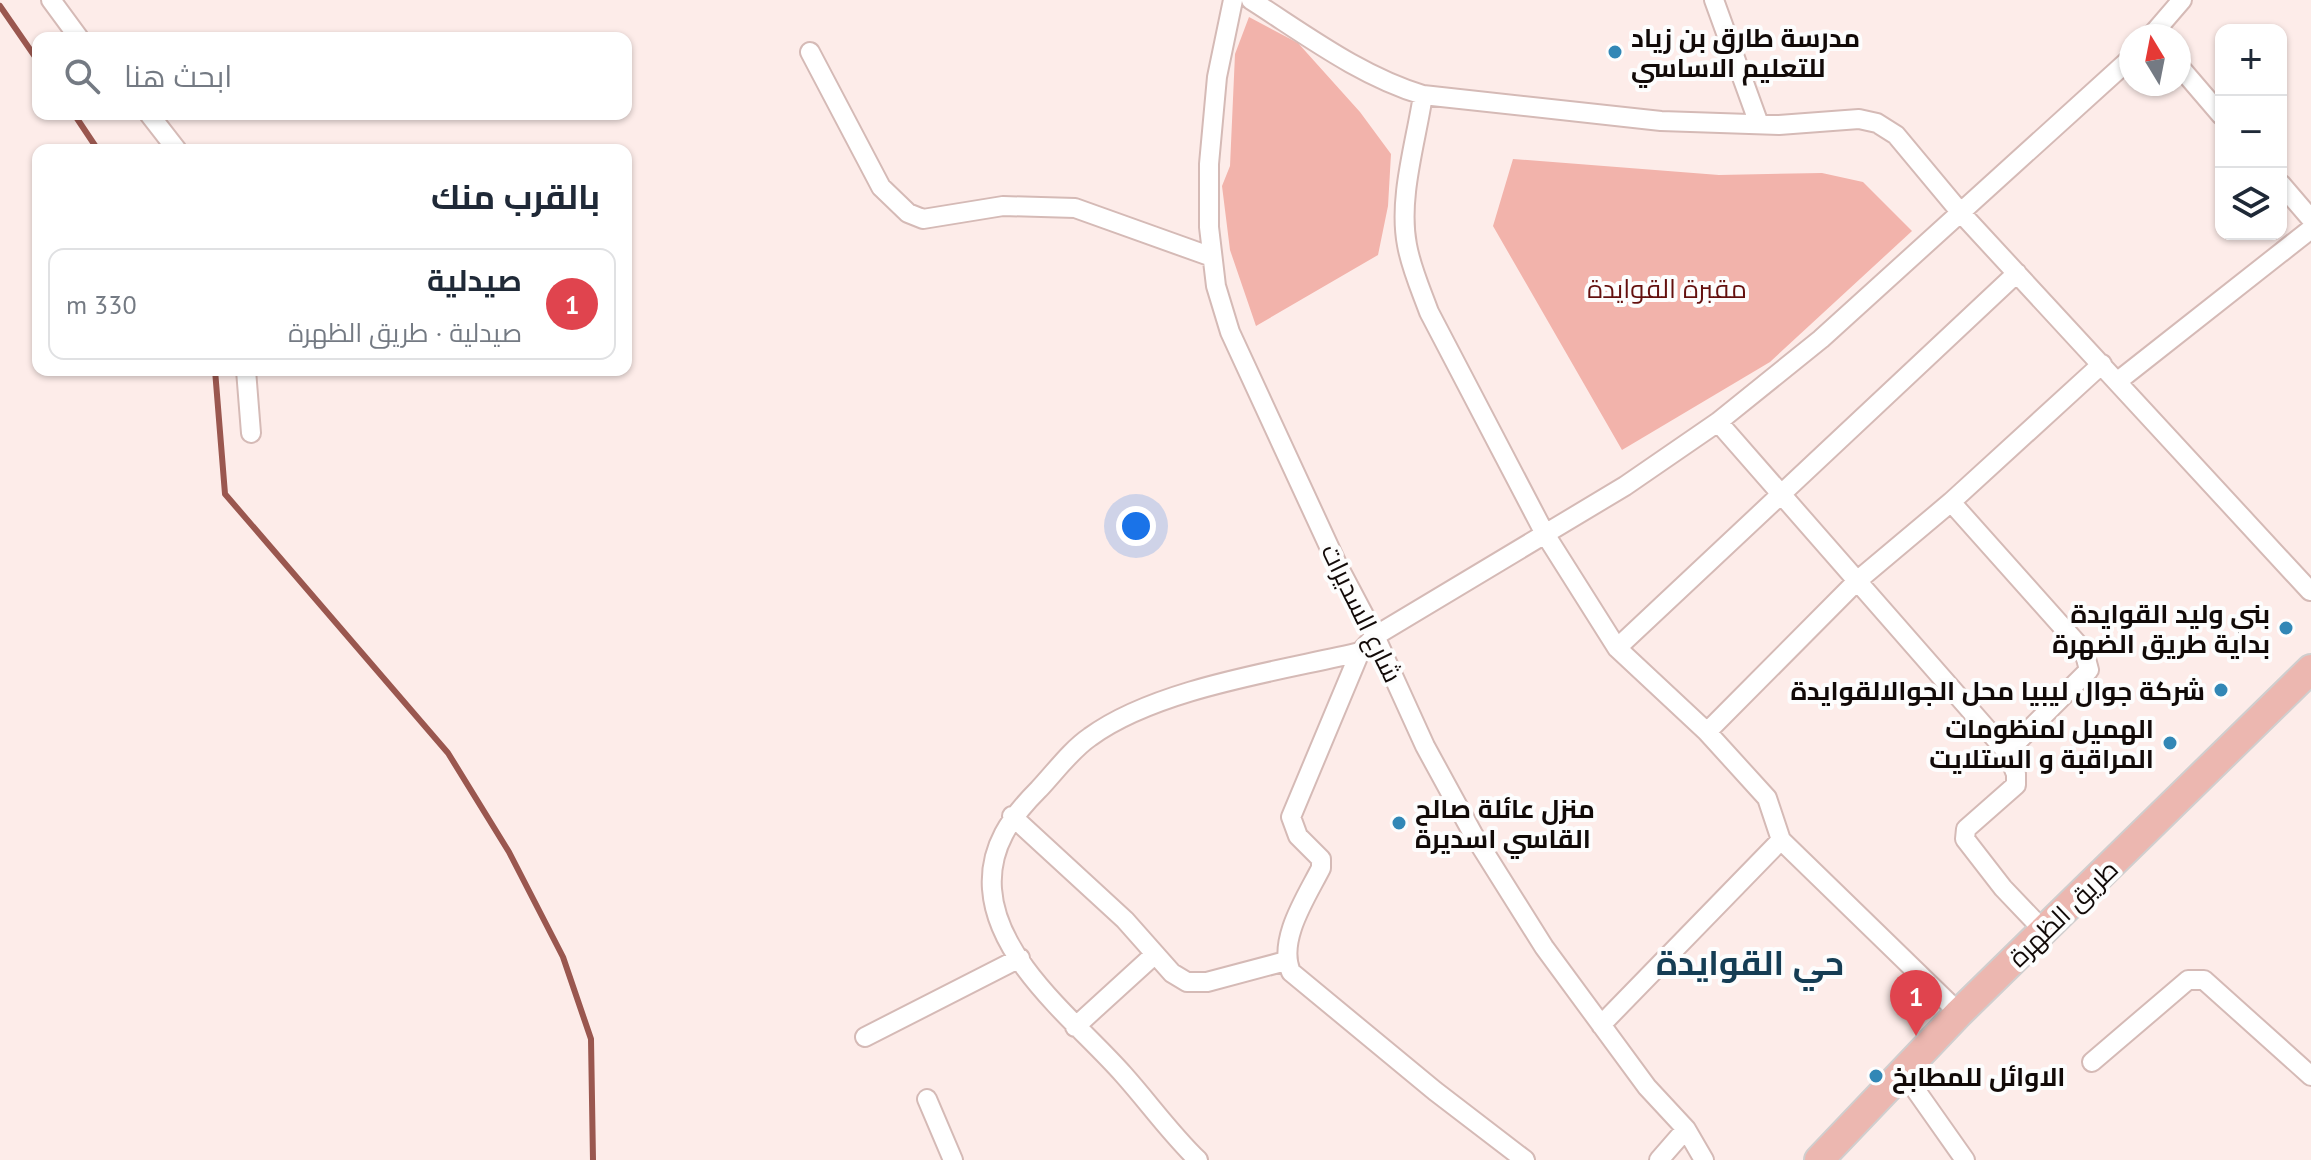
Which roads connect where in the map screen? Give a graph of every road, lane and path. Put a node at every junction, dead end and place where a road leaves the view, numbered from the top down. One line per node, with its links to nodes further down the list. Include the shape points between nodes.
1 (51, 0): 7 (street)
2 (1233, 0): 20 (street, شارع السديرات, via 1217,77 1209,164)
3 (1251, 0): 11 (street, via 1342,58)
4 (1714, 0): 14 (street)
5 (2182, 0): 6 (street)
6 (2163, 24)
7 (75, 32)
8 (810, 52): 20 (street, via 881,187 908,213 923,219 1003,206 1075,208)
9 (2119, 69): 17 (street)
10 (2191, 80): 12 (street)
11 (1423, 95): 14 (street, via 1661,121); 29 (street, via 1406,210 1414,272 1429,312)
12 (2215, 108)
13 (154, 120): 15 (street)
14 (1759, 124): 17 (street, via 1859,119 1877,123 1896,135)
15 (172, 144)
16 (2287, 191): 18 (street)
17 (1961, 213): 21 (street); 25 (street, via 1821,339)
18 (2311, 219)
19 (2311, 229): 24 (street)
20 (1212, 257): 32 (street, شارع السديرات, via 1230,332)
21 (2017, 273): 22 (street); 27 (street)
22 (2102, 364): 24 (street); 28 (street)
23 (246, 376): 26 (street)
24 (2118, 381): 31 (street)
25 (1718, 422): 27 (street); 29 (street)
26 (251, 433)
27 (1782, 496): 30 (street); 33 (street)
28 (1951, 502): 30 (street); 37 (street, via 2089,661 2089,670)
29 (1545, 534): 32 (street); 33 (street)
30 (1857, 581): 36 (street); 37 (street)
31 (2310, 591)
32 (1375, 636): 34 (street); 45 (street, شارع السديرات, via 1473,834)
33 (1617, 648): 36 (street)
34 (1360, 652): 38 (street, via 1183,694 1133,714 1089,737); 43 (street, via 1291,817 1298,836 1321,859 1321,868 1287,946)
35 (2311, 669): 40 (main road, طريق الظهرة)
36 (1707, 732): 39 (street, via 1767,798)
37 (2007, 752): 40 (street, via 2016,785 1966,829 1965,839)
38 (1012, 816): 41 (street, via 1125,920); 42 (street, via 994,853 992,890)
39 (1781, 840): 44 (street); 45 (street)
40 (2044, 931): 44 (main road, طريق الظهرة)
41 (1154, 955): 43 (street, via 1187,982 1207,982); 46 (street)
42 (1020, 958): 46 (street); 47 (street)
43 (1286, 961): 55 (street, via 1291,972)
44 (1959, 1013): 49 (main road, طريق الظهرة)
45 (1601, 1025): 52 (street, شارع السديرات)
46 (1075, 1027): 54 (street)
47 (865, 1037)
48 (2092, 1062): 50 (street, via 2196,978)
49 (1903, 1072): 58 (main road, طريق الظهرة); 59 (street)
50 (2311, 1076)
51 (927, 1099): 53 (street)
52 (1686, 1129): 56 (street); 57 (street, شارع السديرات)
53 (953, 1160)
54 (1198, 1160)
55 (1525, 1160)
56 (1659, 1160)
57 (1704, 1160)
58 (1819, 1160)
59 (1965, 1160)

